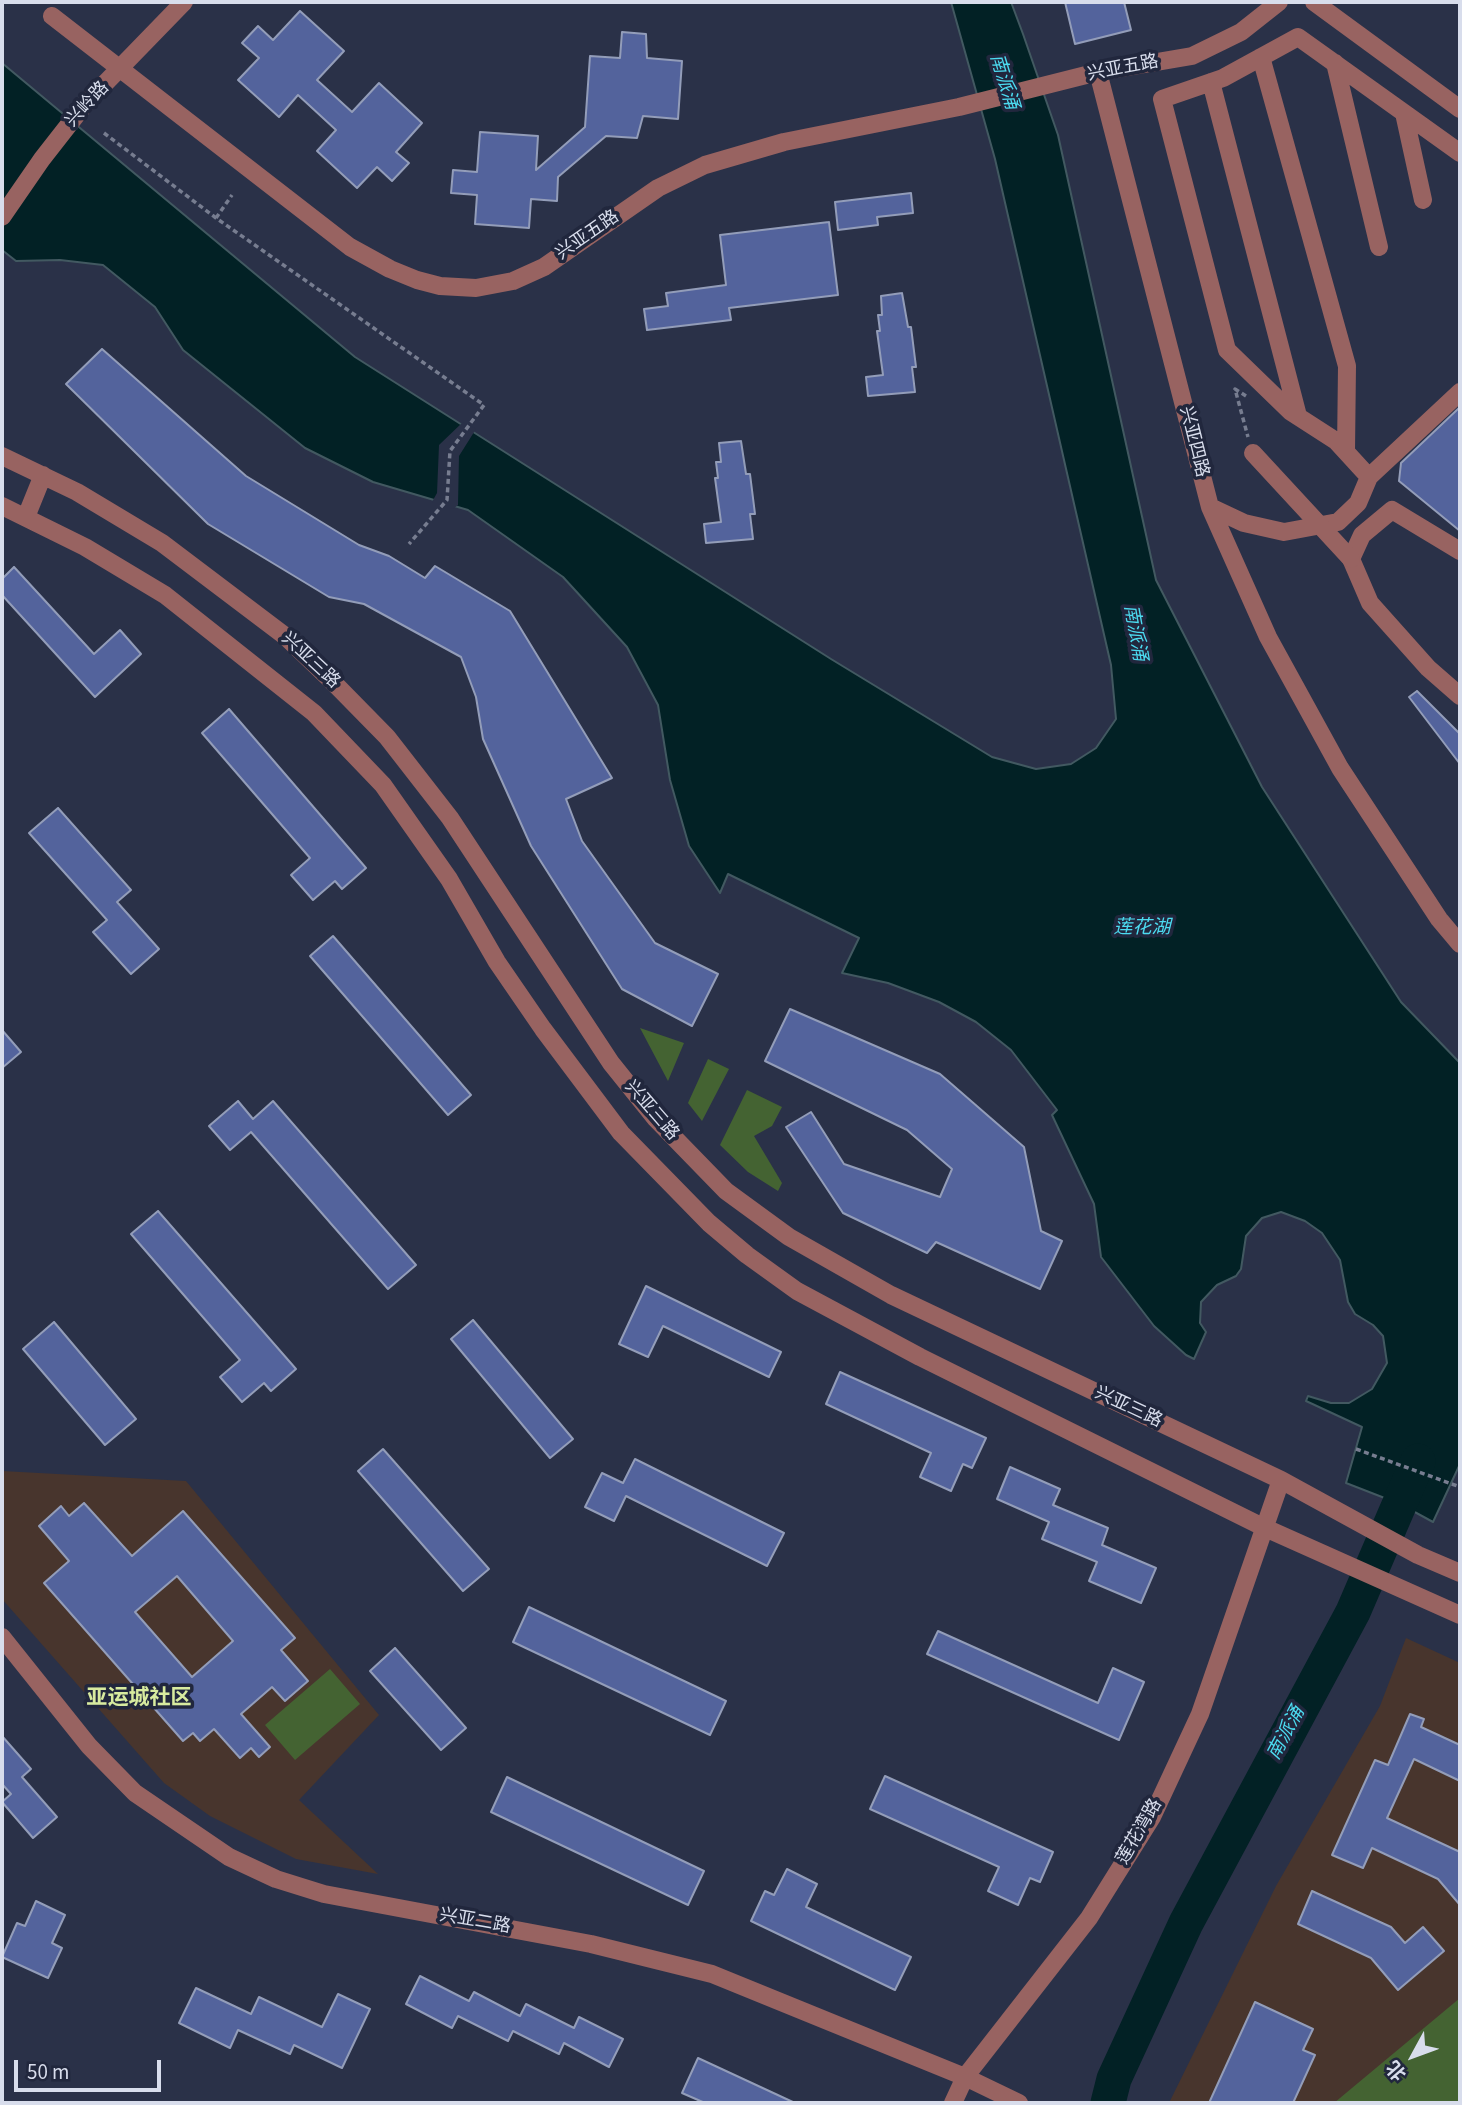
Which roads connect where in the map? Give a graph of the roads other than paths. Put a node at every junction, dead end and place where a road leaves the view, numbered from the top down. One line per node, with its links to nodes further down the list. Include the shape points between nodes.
1 (184, 2): 9 (street, 兴岭路)
2 (1265, 2): 6 (street, 兴亚五路)
3 (1279, 2): 6 (street, 兴亚五路, via 1241,32)
4 (1314, 2): 12 (street)
5 (52, 16): 9 (street, 兴亚五路)
6 (1192, 56): 10 (street, 兴亚五路)
7 (1261, 57): 8 (street, via 1298,37); 11 (street); 20 (street, via 1347,366)
8 (1335, 63): 13 (street); 17 (street)
9 (122, 69): 10 (street, 兴亚五路, via 350,247 390,269 440,286 477,288 513,281 544,267 658,188 705,165 784,142 959,107); 16 (street, 兴岭路, via 85,104)
10 (1098, 72): 26 (street, 兴亚四路)
11 (1211, 82): 19 (street); 19 (street, via 1162,99 1227,350)
12 (1460, 109)
13 (1405, 113): 14 (street); 15 (street)
14 (1460, 153)
15 (1423, 200)
16 (2, 217)
17 (1379, 247)
18 (1460, 393): 24 (street)
19 (1298, 416): 20 (street)
20 (1346, 451): 24 (street)
21 (1253, 453): 29 (street, bridge)
22 (2, 456): 23 (street, 兴亚三路)
23 (43, 475): 27 (street); 32 (street, 兴亚三路, via 162,543 220,586 285,636 387,737 450,818 611,1063 656,1119 726,1191 789,1237 891,1295)
24 (1368, 477): 26 (street, via 1358,503 1338,522 1284,532 1244,523)
25 (2, 506): 27 (street, 兴亚三路)
26 (1210, 507): 31 (street, 兴亚四路, via 1268,637 1340,768)
27 (26, 517): 33 (street, 兴亚三路, via 164,595 314,713 383,785 576,1076 621,1133 709,1223 797,1291 919,1357)
28 (1460, 551): 29 (street, via 1392,510 1362,535)
29 (1351, 559): 30 (street, via 1370,603 1428,668)
30 (1460, 696)
31 (1460, 944)
32 (1281, 1480): 33 (street, 莲花湾路); 34 (street, 兴亚三路)
33 (1263, 1527): 35 (street, 兴亚三路); 37 (street, 莲花湾路, via 1200,1714 1152,1816 1089,1918)
34 (1460, 1573)
35 (1460, 1615)
36 (2, 1637): 37 (street, 兴亚二路, via 89,1746 135,1793 219,1851 276,1879 324,1894 591,1944 712,1974)
37 (965, 2077): 38 (street, 莲花湾路); 39 (street, 兴亚二路)
38 (953, 2103)
39 (1019, 2103)

